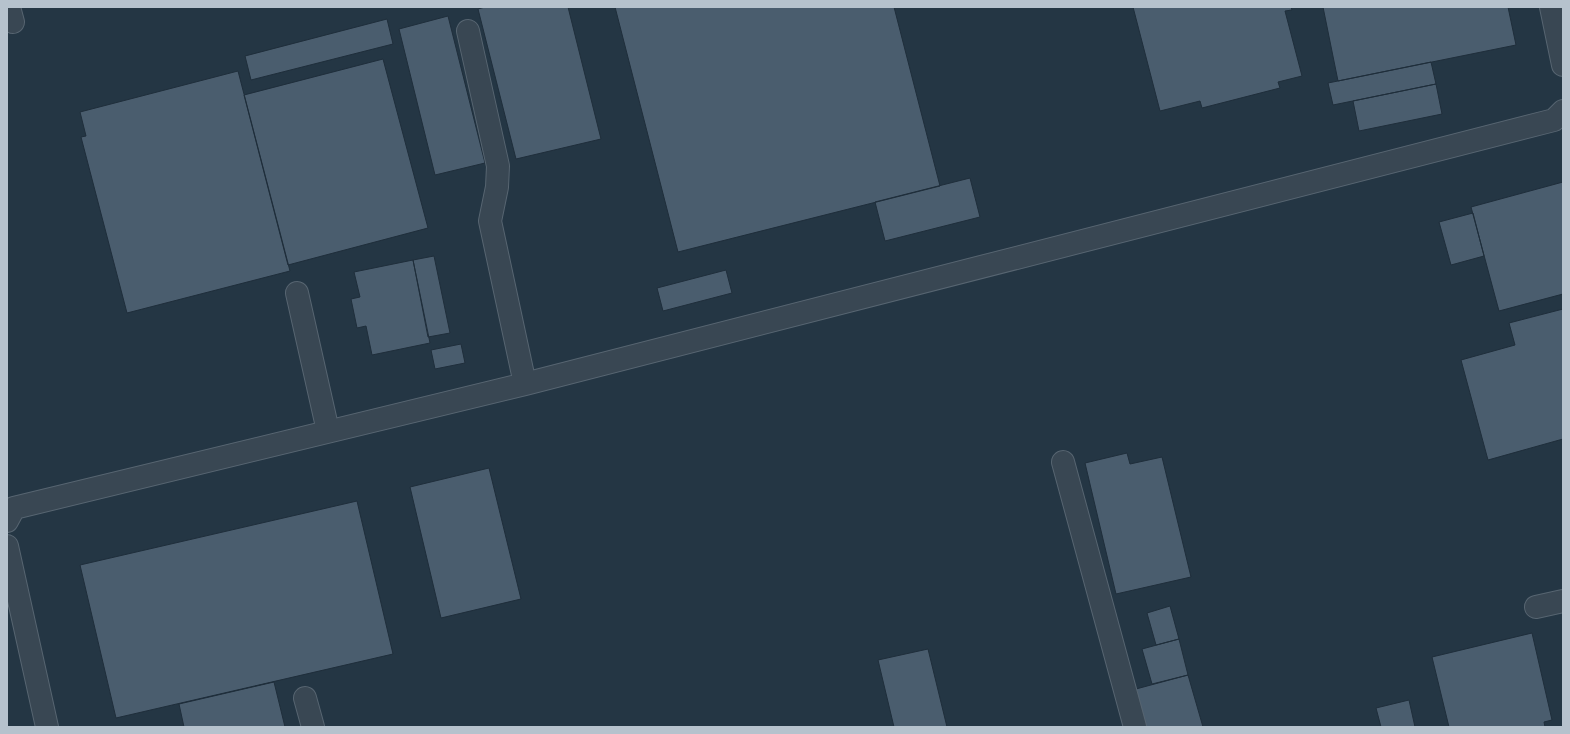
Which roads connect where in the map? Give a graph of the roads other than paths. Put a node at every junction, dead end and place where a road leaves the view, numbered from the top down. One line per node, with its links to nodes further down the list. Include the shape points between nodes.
1 (1551, 7): 3 (lane)
2 (468, 31): 6 (lane, via 498,166 497,188 490,222)
3 (1563, 65)
4 (1563, 111): 6 (lane, via 1554,120)
5 (297, 293): 7 (lane)
6 (525, 384): 7 (lane)
7 (328, 431): 9 (lane, via 14,508)
8 (1063, 462): 16 (lane)
9 (7, 521)
10 (7, 546): 14 (lane)
11 (1563, 600): 12 (lane)
12 (1536, 607)
13 (305, 698): 15 (lane)
14 (47, 727)
15 (313, 727)
16 (1135, 727)

